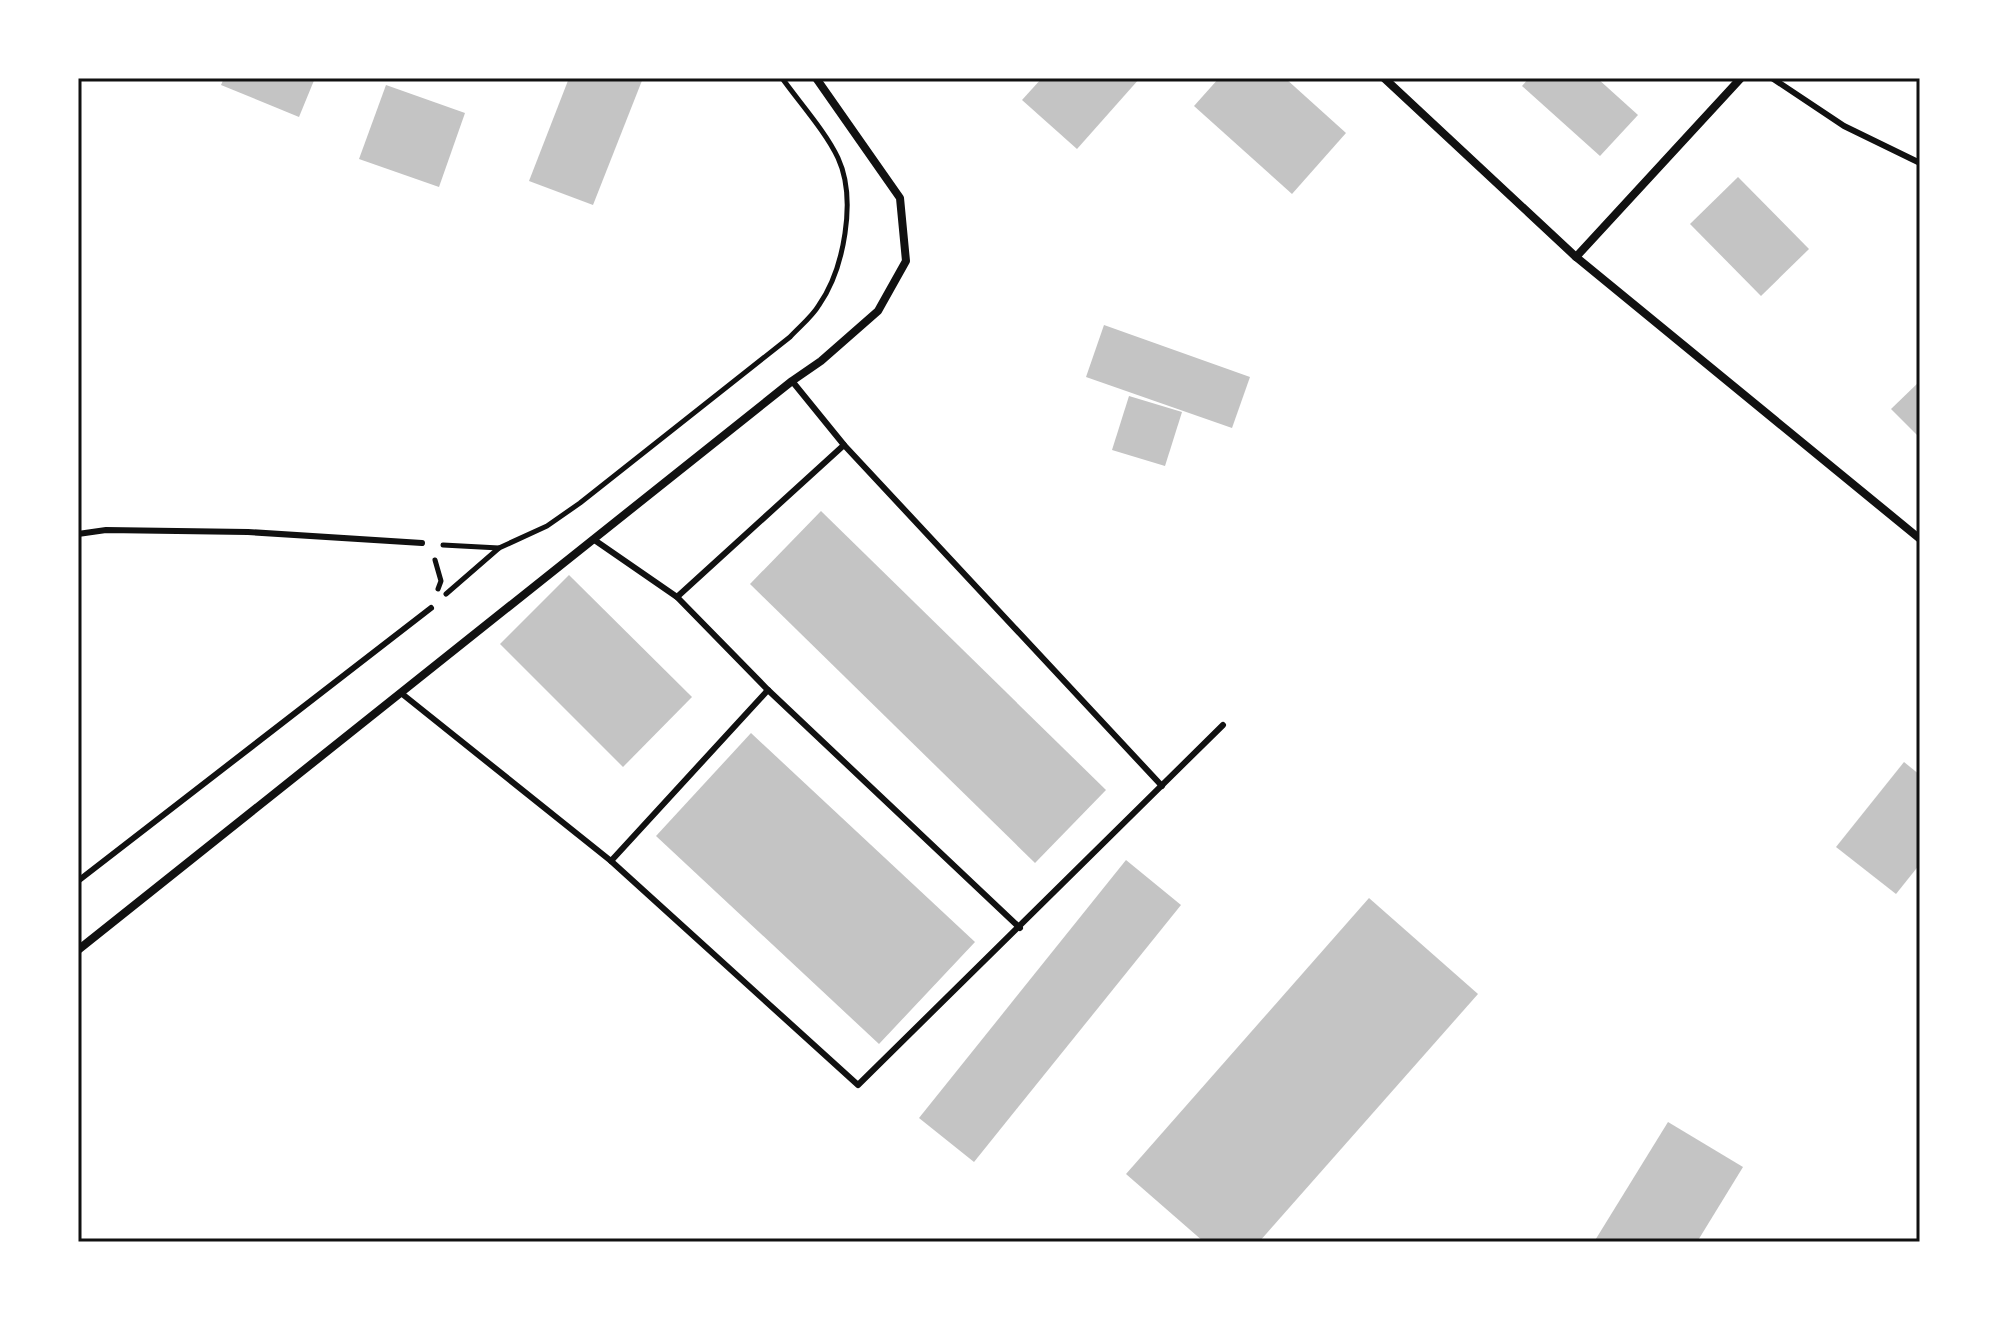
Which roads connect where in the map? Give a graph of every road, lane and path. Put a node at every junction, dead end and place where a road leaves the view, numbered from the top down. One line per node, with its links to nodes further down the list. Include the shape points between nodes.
1 (782, 78): 14 (path, via 837,155 848,190 837,267 819,306 790,337 580,503 547,526)
2 (816, 78): 8 (street, via 900,198 906,261 878,311)
3 (1384, 78): 7 (street)
4 (1741, 78): 7 (street)
5 (1772, 78): 6 (lane, via 1844,126)
6 (1920, 163)
7 (1576, 257): 12 (street)
8 (792, 381): 9 (lane); 11 (street)
9 (844, 445): 15 (lane); 20 (lane)
10 (78, 534): 13 (lane, via 248,532)
11 (593, 539): 15 (lane); 18 (street)
12 (1920, 539)
13 (422, 543): 14 (path); 16 (path, via 436,561 441,581)
14 (499, 548): 16 (path)
15 (677, 597): 17 (lane)
16 (431, 608): 22 (lane)
17 (768, 690): 21 (lane); 23 (lane)
18 (401, 693): 21 (lane); 24 (street)
19 (1223, 725): 20 (lane)
20 (1162, 786): 23 (lane)
21 (611, 861): 23 (lane, via 858,1085)
22 (78, 881)
23 (1020, 928)
24 (78, 950)

